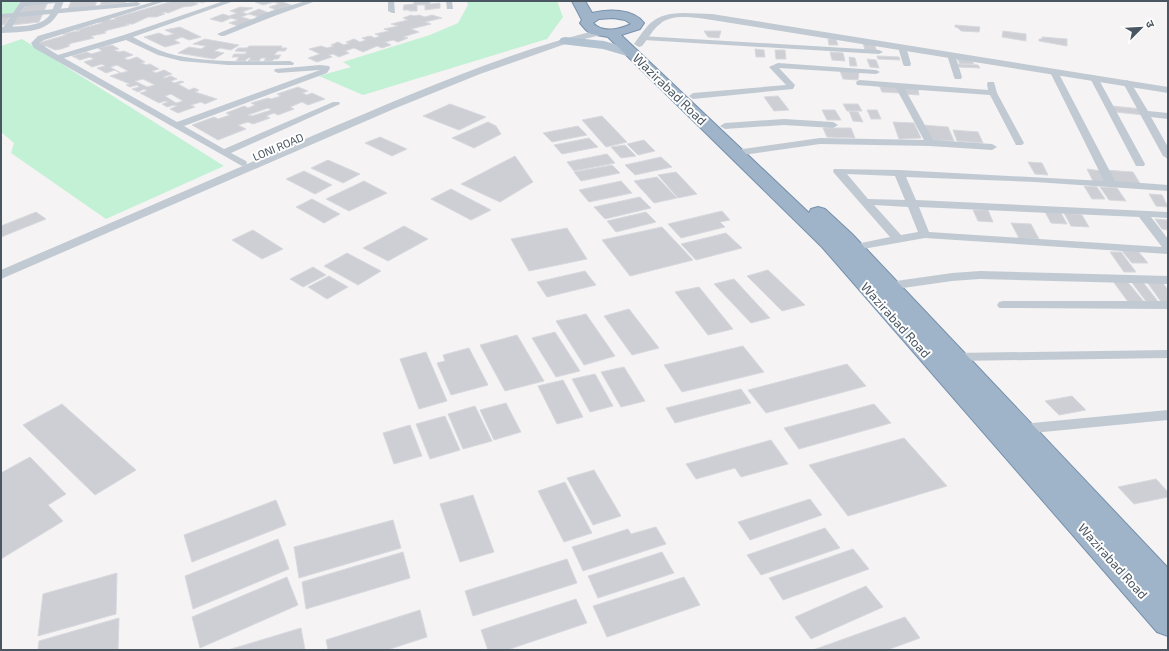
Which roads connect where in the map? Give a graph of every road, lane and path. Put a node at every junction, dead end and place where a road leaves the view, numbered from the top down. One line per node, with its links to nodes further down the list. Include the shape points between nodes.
1 (54, 1): 9 (street)
2 (60, 1): 13 (street)
3 (156, 1): 10 (street)
4 (163, 1): 27 (street, via 35,43)
5 (231, 1): 22 (street)
6 (313, 1): 20 (street)
7 (391, 1): 14 (street)
8 (578, 1): 17 (highway)
9 (23, 2): 15 (street)
10 (129, 3): 11 (street)
11 (98, 4): 13 (street)
12 (596, 4): 21 (highway, Wazirabad Road, via 608,11)
13 (56, 11): 15 (street); 18 (street, via 52,19 46,22 27,28)
14 (392, 11)
15 (15, 14): 16 (street); 18 (street)
16 (1, 16)
17 (582, 25): 19 (highway, Wazirabad Road); 21 (highway, via 603,15); 23 (street)
18 (3, 30)
19 (606, 32): 21 (highway, Wazirabad Road); 23 (street)
20 (221, 34)
21 (634, 36): 23 (main road, via 604,45); 24 (street, via 658,21 673,16 692,16 731,19); 25 (street); 41 (highway, Wazirabad Road); 55 (highway, Wazirabad Road)
22 (127, 37): 27 (street); 28 (street, via 158,52 180,58 223,62)
23 (558, 41): 42 (street, LONI ROAD)
24 (902, 47): 26 (street); 29 (street)
25 (879, 52)
26 (951, 55): 32 (street); 33 (street)
27 (58, 56): 46 (street)
28 (305, 63)
29 (907, 64)
30 (278, 71): 46 (street, via 326,68 324,71)
31 (876, 72): 41 (street, via 778,65 773,67 791,85 790,87)
32 (1054, 72): 34 (street); 60 (street)
33 (958, 77)
34 (1094, 78): 36 (street); 58 (street)
35 (860, 83): 38 (street)
36 (1127, 83): 39 (street); 44 (street)
37 (991, 84): 40 (street)
38 (898, 86): 40 (street); 51 (street)
39 (1168, 90)
40 (993, 93): 52 (street)
41 (693, 96): 48 (highway, Wazirabad Road)
42 (402, 98): 57 (street, LONI ROAD); 72 (street, LONI ROAD)
43 (336, 104): 54 (street)
44 (1145, 114): 45 (street); 49 (street)
45 (1168, 116)
46 (177, 125): 54 (street)
47 (833, 125): 48 (street, via 784,122)
48 (725, 126): 55 (highway, Wazirabad Road)
49 (1155, 133): 50 (street); 56 (street)
50 (1168, 134)
51 (930, 143): 53 (street); 55 (street, via 820,141)
52 (1019, 143)
53 (992, 146)
54 (224, 152): 57 (street)
55 (744, 152): 69 (highway, Wazirabad Road)
56 (1168, 156)
57 (242, 163): 71 (street, LONI ROAD)
58 (1140, 164)
59 (899, 173): 60 (street); 62 (street, via 838,171); 63 (street)
60 (1111, 184): 61 (street)
61 (1168, 188)
62 (866, 202): 63 (street); 67 (street)
63 (912, 203): 64 (street); 66 (street)
64 (1142, 213): 65 (street); 68 (street)
65 (1168, 215)
66 (925, 235): 67 (street); 70 (street)
67 (898, 239): 69 (street)
68 (1168, 247)
69 (844, 249): 74 (highway, Wazirabad Road); 82 (highway, Wazirabad Road, via 981,416)
70 (1168, 251)
71 (1, 264)
72 (1, 275)
73 (1168, 280): 74 (street, via 980,275)
74 (889, 286): 78 (highway, Wazirabad Road)
75 (1003, 305): 76 (street)
76 (1168, 305)
77 (1168, 354): 78 (street)
78 (955, 357): 80 (highway, Wazirabad Road)
79 (1168, 415): 80 (street)
80 (1022, 429): 81 (highway, Wazirabad Road)
81 (1168, 588)
82 (1168, 622)

